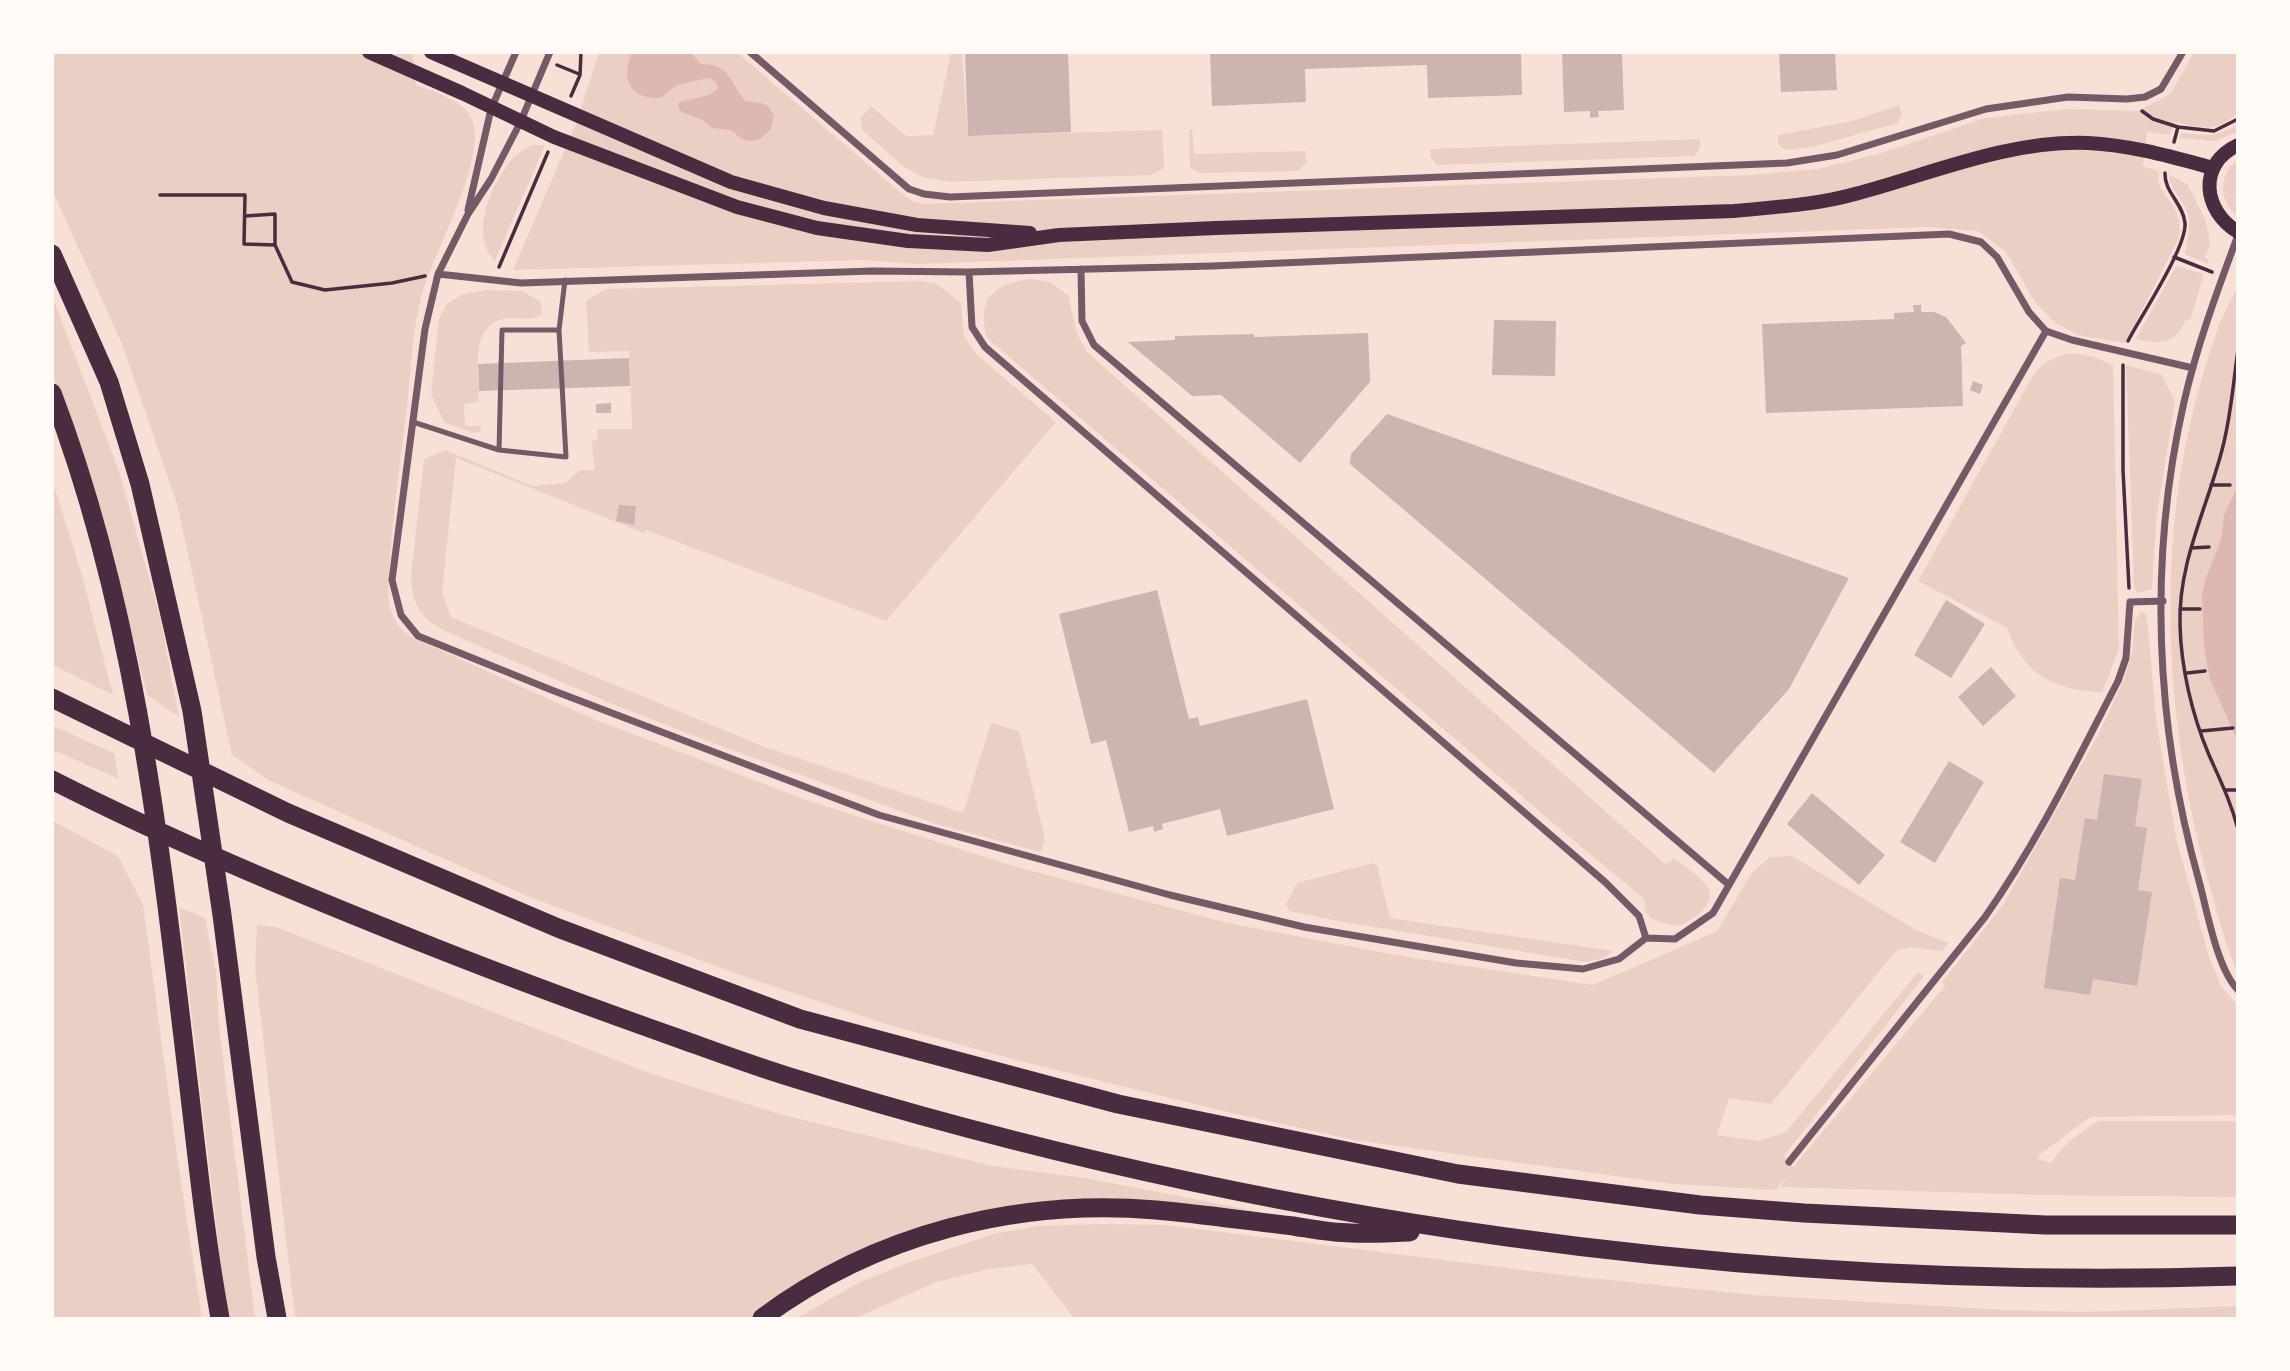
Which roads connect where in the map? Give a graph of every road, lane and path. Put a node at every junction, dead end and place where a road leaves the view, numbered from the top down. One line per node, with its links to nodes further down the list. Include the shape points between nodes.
1 (369, 52): 11 (main road)
2 (431, 52): 8 (main road)
3 (516, 52): 8 (street)
4 (550, 52): 9 (street)
5 (581, 52): 12 (path, via 580,75)
6 (750, 52): 10 (street, via 909,189 950,197 1787,163 1837,155 1986,108 2068,97)
7 (2183, 52): 10 (street, via 2161,89)
8 (502, 82): 9 (main road); 11 (street)
9 (533, 96): 12 (main road); 13 (street)
10 (2134, 98): 14 (path, via 2148,117)
11 (491, 108): 13 (main road); 19 (street)
12 (566, 111): 22 (main road, via 731,182 824,208 917,225)
13 (520, 123): 15 (main road); 19 (street)
14 (2178, 127)
15 (554, 137): 22 (main road, via 737,208 817,228 908,241 988,245); 29 (path)
16 (2238, 145): 17 (main road, via 2220,157)
17 (2213, 169): 21 (main road, via 2209,181 2212,206); 22 (main road, via 2119,146 2058,144 1999,153 1852,195 1734,211)
18 (160, 195): 20 (path, via 245,195)
19 (468, 214): 27 (street)
20 (245, 215): 23 (path, via 244,244); 23 (path, via 275,214)
21 (2238, 233): 28 (street)
22 (1059, 235)
23 (275, 245): 27 (path, via 292,282 325,290)
24 (52, 254): 66 (highway, via 109,382 125,433 192,711)
25 (1081, 269): 26 (street); 32 (street, via 1949,234 1981,242 1997,257 2029,312); 58 (street, via 1082,321 1094,345)
26 (969, 272): 30 (street); 59 (street, via 972,327 985,347 1605,882 1639,916)
27 (438, 274): 29 (street); 39 (street)
28 (2222, 276): 34 (path, via 2174,257); 35 (street)
29 (495, 279): 30 (street, via 521,283)
30 (565, 280): 31 (lane)
31 (559, 330): 40 (lane, via 502,331); 40 (lane, via 566,457)
32 (2046, 331): 34 (street); 58 (street)
33 (2238, 350): 38 (path)
34 (2123, 351): 35 (street); 46 (path)
35 (2193, 368): 45 (street, via 2171,474)
36 (52, 393): 65 (highway, via 99,537 133,685)
37 (2238, 417): 38 (path)
38 (2229, 418): 41 (path)
39 (413, 422): 40 (lane); 59 (street, via 392,580 401,615 418,636 879,814 1170,895 1304,927 1516,963 1583,969 1619,959)
40 (499, 450)
41 (2211, 485): 42 (path); 44 (path)
42 (2230, 485)
43 (2209, 547): 44 (path)
44 (2191, 548): 47 (path)
45 (2163, 601): 46 (street); 60 (street, via 2161,656 2176,787 2220,956)
46 (2130, 602): 61 (street, via 2126,658 2118,681 2029,852 1985,917)
47 (2180, 609): 48 (path); 50 (path)
48 (2200, 609)
49 (2205, 671): 50 (path)
50 (2186, 673): 53 (path)
51 (52, 698): 62 (highway, via 288,813 570,933 800,1019 1118,1104 1458,1174 1700,1205 2045,1225)
52 (2232, 728): 53 (path)
53 (2201, 730): 55 (path)
54 (52, 780): 63 (highway, via 298,894 548,993 788,1077 1164,1176)
55 (2226, 790): 56 (path); 57 (path)
56 (2238, 790)
57 (2238, 829)
58 (1728, 884): 59 (street, via 1713,913 1675,939)
59 (1646, 938)
60 (2238, 990)
61 (1789, 1162)
62 (2238, 1224)
63 (1460, 1231): 64 (highway, via 1670,1256 1888,1273 2026,1278); 67 (highway, via 1350,1233 1156,1210 1038,1211 955,1225 867,1256)
64 (2238, 1276)
65 (220, 1318)
66 (276, 1318)
67 (762, 1318)

